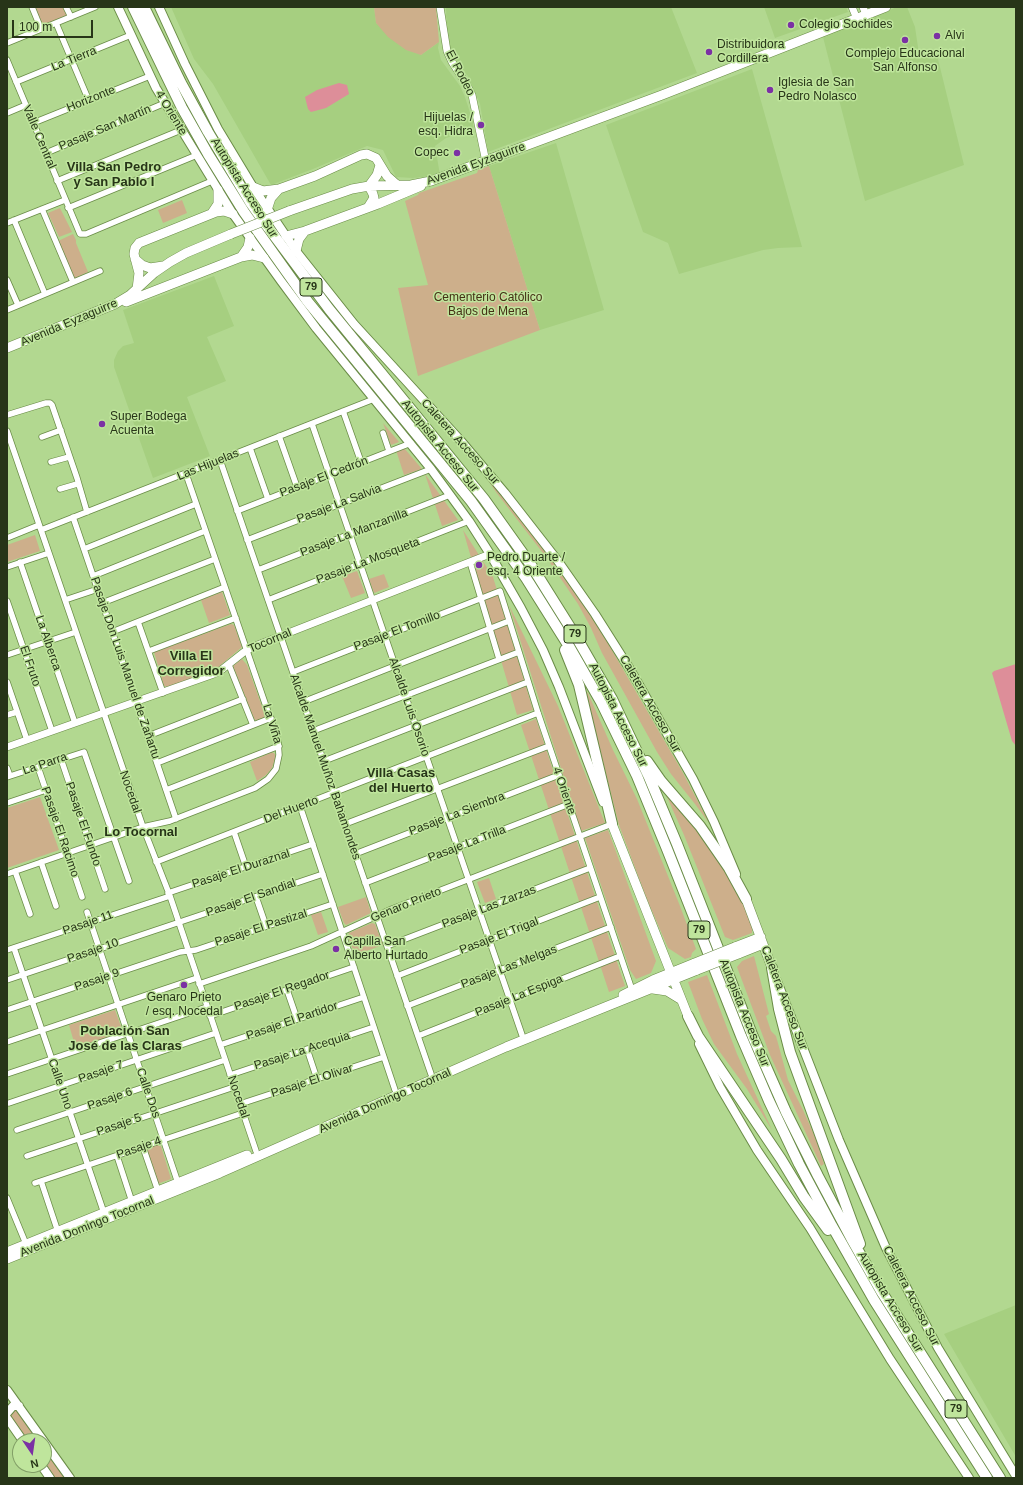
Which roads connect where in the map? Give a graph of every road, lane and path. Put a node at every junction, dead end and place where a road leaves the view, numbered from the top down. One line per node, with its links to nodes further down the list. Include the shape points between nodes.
1 (32, 7): 15 (street)
2 (66, 7): 12 (street)
3 (95, 7): 12 (street)
4 (118, 7): 16 (main road, 4 Oriente)
5 (133, 7): 121 (highway, Autopista Acceso Sur / 79, via 194,130 260,236 308,302 471,501)
6 (144, 7): 155 (highway, Autopista Acceso Sur / 79, via 192,103 250,202 315,292 467,478 507,531 575,634)
7 (159, 7): 37 (main road, Caletera Acceso Sur, via 207,109)
8 (440, 7): 30 (street, El Rodeo, via 447,51 472,96)
9 (852, 7): 13 (street)
10 (886, 7): 11 (main road, Avenida Eyzaguirre)
11 (864, 11): 13 (main road, Avenida Eyzaguirre)
12 (70, 17): 14 (street)
13 (856, 19): 30 (main road, Avenida Eyzaguirre)
14 (56, 23): 15 (street); 19 (street)
15 (41, 29): 17 (street)
16 (131, 35): 19 (street, La Tierra); 20 (main road, 4 Oriente)
17 (7, 43)
18 (7, 60): 21 (street, Valle Central)
19 (72, 60): 21 (street, La Tierra); 22 (street)
20 (150, 76): 22 (street, Horizonte); 23 (main road, 4 Oriente)
21 (16, 82): 24 (street, Valle Central)
22 (89, 100): 26 (street, Horizonte)
23 (165, 103): 27 (main road, 4 Oriente); 28 (street, Pasaje San Martín)
24 (26, 105): 25 (street); 26 (street, Valle Central)
25 (7, 113)
26 (33, 123): 28 (street, Valle Central)
27 (181, 130): 29 (main road, 4 Oriente); 32 (street)
28 (46, 153): 32 (street, Valle Central)
29 (197, 156): 33 (main road, 4 Oriente); 42 (street)
30 (486, 162): 34 (main road, Avenida Eyzaguirre)
31 (380, 165): 35 (main road); 36 (main road); 38 (main road, via 374,156 361,155 321,174)
32 (57, 181): 40 (street, Valle Central)
33 (212, 181): 39 (main road, 4 Oriente); 42 (street, Valle Central, via 86,234 79,232)
34 (428, 182): 36 (main road, Avenida Eyzaguirre); 41 (main road, via 407,193)
35 (369, 186): 36 (main road, Avenida Eyzaguirre); 41 (main road, via 374,198); 56 (main road, Avenida Eyzaguirre, bridge, via 343,191 289,211 186,253)
36 (397, 186)
37 (253, 187): 38 (main road, via 264,191); 44 (main road, Caletera Acceso Sur)
38 (279, 189): 44 (main road, via 271,198)
39 (218, 190): 45 (main road, via 218,204); 46 (main road, 4 Oriente)
40 (65, 200): 42 (street, Valle Central); 43 (street)
41 (370, 206): 49 (main road)
42 (68, 208)
43 (42, 209): 47 (street); 59 (street)
44 (267, 210): 50 (main road, Caletera Acceso Sur)
45 (212, 213): 46 (main road, via 224,211); 55 (main road, via 141,241 135,248)
46 (234, 214): 51 (main road)
47 (14, 220): 48 (street); 62 (street)
48 (7, 223)
49 (305, 231): 50 (main road); 52 (main road, via 297,242)
50 (286, 236): 52 (main road, Caletera Acceso Sur)
51 (250, 238): 53 (main road, via 248,247); 54 (main road)
52 (296, 251): 206 (main road, Caletera Acceso Sur, via 362,334 498,484 581,592 632,671 693,779)
53 (241, 257): 54 (main road, via 252,255); 60 (main road)
54 (264, 258): 67 (main road, via 316,328)
55 (135, 259): 56 (main road, via 150,268); 61 (main road, via 139,273)
56 (163, 266): 60 (main road, via 164,279); 61 (main road, Avenida Eyzaguirre)
57 (100, 271): 59 (street)
58 (7, 280): 63 (street)
59 (73, 282): 62 (street)
60 (171, 284): 64 (main road)
61 (137, 289): 64 (main road, Avenida Eyzaguirre)
62 (45, 294): 63 (street)
63 (18, 305): 65 (street)
64 (108, 308): 66 (main road, Avenida Eyzaguirre)
65 (7, 310)
66 (7, 348)
67 (374, 399): 68 (street, Las Hijuelas); 76 (main road)
68 (342, 411): 70 (street, Las Hijuelas); 82 (street)
69 (7, 415): 71 (street, via 50,403)
70 (312, 424): 74 (street, Las Hijuelas); 85 (street, Alcalde Luis Osorio)
71 (60, 430): 75 (street); 79 (street)
72 (7, 431): 97 (street, Nocedal)
73 (383, 432): 78 (street)
74 (279, 436): 77 (street, Las Hijuelas); 87 (street)
75 (42, 437)
76 (411, 443): 78 (street, Pasaje El Cedrón); 83 (main road)
77 (250, 448): 80 (street, Las Hijuelas); 90 (street)
78 (390, 451): 82 (street, Pasaje El Cedrón)
79 (69, 456): 81 (street); 86 (street)
80 (220, 460): 84 (street, Las Hijuelas); 93 (street, Alcalde Manuel Muñoz Bahamondes)
81 (51, 462)
82 (361, 462): 85 (street, Pasaje El Cedrón)
83 (431, 469): 89 (main road); 92 (street, Pasaje La Salvia)
84 (186, 474): 91 (street, La Viña); 94 (street, Las Hijuelas)
85 (329, 475): 87 (street, Pasaje El Cedrón); 92 (street, Alcalde Luis Osorio)
86 (78, 484): 88 (street); 94 (street)
87 (297, 487): 90 (street, Pasaje El Cedrón)
88 (60, 489)
89 (450, 495): 96 (main road); 99 (street, Pasaje La Manzanilla)
90 (268, 499): 93 (street, Pasaje El Cedrón)
91 (196, 504): 98 (street, La Viña); 102 (street)
92 (339, 504): 99 (street, Alcalde Luis Osorio); 101 (street, Pasaje La Salvia)
93 (237, 511): 101 (street, Alcalde Manuel Muñoz Bahamondes)
94 (86, 512): 95 (street, Las Hijuelas)
95 (73, 518): 97 (street, Las Hijuelas); 102 (street, Pasaje Don Luis Manuel de Zañartu)
96 (469, 521): 104 (main road); 108 (street, Pasaje La Mosqueta)
97 (40, 528): 100 (street, Las Hijuelas); 103 (street, Nocedal)
98 (205, 530): 105 (street, La Viña); 111 (street)
99 (350, 534): 108 (street, Alcalde Luis Osorio); 110 (street, Pasaje La Manzanilla)
100 (7, 536)
101 (247, 540): 110 (street, Alcalde Manuel Muñoz Bahamondes)
102 (84, 549): 111 (street, Pasaje Don Luis Manuel de Zañartu)
103 (49, 553): 106 (street); 116 (street, Nocedal)
104 (490, 554): 107 (street, Tocornal); 181 (main road, via 543,650)
105 (215, 559): 112 (street, La Viña); 120 (street)
106 (20, 562): 109 (street); 130 (street, La Alberca)
107 (470, 562): 115 (street); 118 (street, Tocornal)
108 (360, 564): 117 (street, Pasaje La Mosqueta); 118 (street, Alcalde Luis Osorio)
109 (7, 567)
110 (258, 570): 117 (street, Alcalde Manuel Muñoz Bahamondes)
111 (93, 576): 113 (street, Pasaje Don Luis Manuel de Zañartu)
112 (225, 587): 122 (street, La Viña); 124 (street)
113 (98, 589): 116 (street); 120 (street, Pasaje Don Luis Manuel de Zañartu)
114 (500, 591): 115 (street, Pasaje El Tomillo); 123 (street, 4 Oriente)
115 (481, 598): 125 (street); 129 (street, Pasaje El Tomillo)
116 (65, 600): 126 (street, Nocedal)
117 (268, 600): 128 (street, Alcalde Manuel Muñoz Bahamondes)
118 (372, 600): 128 (street, Tocornal); 129 (street, Alcalde Luis Osorio)
119 (7, 601): 131 (street, El Fruto)
120 (102, 603): 127 (street, Pasaje Don Luis Manuel de Zañartu)
121 (544, 605): 181 (highway, via 579,685); 294 (highway, Autopista Acceso Sur / 79, via 594,688 622,745 668,849 754,1069 799,1164)
122 (236, 618): 132 (street, La Viña); 133 (street)
123 (510, 621): 125 (street); 134 (street, 4 Oriente)
124 (138, 622): 127 (street); 133 (street)
125 (490, 629): 136 (street); 138 (street)
126 (76, 632): 130 (street); 149 (street, Nocedal)
127 (112, 632): 145 (street, Pasaje Don Luis Manuel de Zañartu)
128 (281, 636): 132 (street, Tocornal); 139 (street, Alcalde Manuel Muñoz Bahamondes)
129 (385, 636): 138 (street, Alcalde Luis Osorio); 139 (street, Pasaje El Tomillo)
130 (47, 641): 131 (street); 152 (street, La Alberca)
131 (24, 649): 135 (street); 156 (street, El Fruto)
132 (247, 650): 137 (street, Tocornal); 151 (street, La Viña)
133 (148, 651): 142 (street)
134 (518, 652): 136 (street); 140 (street, 4 Oriente)
135 (7, 655)
136 (499, 659): 143 (street)
137 (229, 665): 142 (street, Tocornal, via 214,674); 144 (street)
138 (395, 666): 143 (street, Alcalde Luis Osorio); 146 (street)
139 (293, 672): 146 (street, Alcalde Manuel Muñoz Bahamondes)
140 (528, 682): 148 (street, 4 Oriente); 153 (street)
141 (8, 686): 147 (street)
142 (163, 693): 145 (street, Tocornal)
143 (405, 696): 153 (street, Alcalde Luis Osorio); 157 (street)
144 (242, 699): 154 (street); 158 (street)
145 (136, 702): 149 (street, Tocornal); 158 (street, Pasaje Don Luis Manuel de Zañartu)
146 (303, 702): 157 (street, Alcalde Manuel Muñoz Bahamondes)
147 (17, 712): 150 (street); 159 (street)
148 (538, 713): 161 (street, 4 Oriente); 163 (street, Del Huerto)
149 (104, 714): 152 (street, Tocornal); 182 (street, Nocedal)
150 (7, 715)
151 (271, 718): 154 (street); 160 (street, La Viña)
152 (75, 723): 156 (street, Tocornal)
153 (416, 725): 163 (street, Alcalde Luis Osorio); 165 (street)
154 (253, 726): 166 (street)
155 (627, 730): 206 (highway, via 656,775 694,817 714,845); 296 (highway, Autopista Acceso Sur / 79, via 664,810 769,1075 818,1176)
156 (52, 731): 159 (street, Tocornal)
157 (313, 731): 165 (street, Alcalde Manuel Muñoz Bahamondes)
158 (148, 736): 166 (street, Pasaje Don Luis Manuel de Zañartu)
159 (27, 740): 162 (street, Tocornal)
160 (279, 746): 173 (street); 179 (street, La Viña, via 276,769 264,782 255,788)
161 (549, 746): 169 (street, 4 Oriente); 171 (street)
162 (7, 747)
163 (426, 757): 171 (street, Alcalde Luis Osorio); 174 (street, Del Huerto)
164 (61, 759): 167 (street, La Parra); 185 (street, La Parra, via 84,752); 187 (street, Pasaje El Fundo)
165 (324, 762): 174 (street, Alcalde Manuel Muñoz Bahamondes)
166 (157, 763): 173 (street, Pasaje Don Luis Manuel de Zañartu)
167 (38, 767): 170 (street, La Parra); 172 (street, Pasaje El Racimo)
168 (7, 768): 170 (street)
169 (559, 775): 176 (street, 4 Oriente); 178 (street, Pasaje La Siembra)
170 (8, 777)
171 (437, 789): 178 (street, Alcalde Luis Osorio); 180 (street)
172 (46, 790): 175 (street); 189 (street, Pasaje El Racimo)
173 (166, 790): 179 (street, Pasaje Don Luis Manuel de Zañartu)
174 (334, 793): 177 (street, Del Huerto); 180 (street, Alcalde Manuel Muñoz Bahamondes)
175 (7, 804)
176 (569, 804): 184 (street, 4 Oriente); 188 (street, Pasaje La Trilla)
177 (300, 806): 183 (street, Del Huerto); 186 (street)
178 (448, 818): 188 (street, Alcalde Luis Osorio); 190 (street, Pasaje La Siembra)
179 (176, 819): 182 (street, La Viña)
180 (345, 824): 190 (street, Alcalde Manuel Muñoz Bahamondes)
181 (612, 824): 184 (street, Genaro Prieto); 226 (main road)
182 (142, 827): 185 (street, La Viña); 192 (street, Nocedal)
183 (234, 832): 192 (street, Del Huerto); 193 (street)
184 (580, 836): 194 (street, 4 Oriente); 198 (street, Genaro Prieto)
185 (114, 837): 187 (street, La Viña); 199 (street)
186 (313, 844): 193 (street, Pasaje El Duraznal); 197 (street)
187 (90, 845): 189 (street, La Viña); 201 (street, Pasaje El Fundo)
188 (458, 848): 198 (street, Alcalde Luis Osorio); 200 (street, Pasaje La Trilla)
189 (67, 853): 191 (street, La Viña); 204 (street, Pasaje El Racimo)
190 (355, 854): 200 (street, Alcalde Manuel Muñoz Bahamondes)
191 (41, 862): 195 (street, La Viña); 208 (street)
192 (156, 862): 202 (street, Nocedal)
193 (246, 867): 202 (street, Pasaje El Duraznal)
194 (590, 868): 203 (street, 4 Oriente); 209 (street, Pasaje Las Zarzas)
195 (15, 871): 196 (street, La Viña); 211 (street)
196 (7, 874)
197 (323, 874): 205 (street, Pasaje El Sandial); 207 (street)
198 (468, 879): 209 (street, Alcalde Luis Osorio); 212 (street, Genaro Prieto)
199 (129, 881)
200 (365, 883): 212 (street, Alcalde Manuel Muñoz Bahamondes)
201 (105, 889)
202 (169, 894): 213 (street, Pasaje 11); 214 (street, Nocedal)
203 (600, 896): 216 (street, 4 Oriente); 218 (street, Pasaje El Trigal)
204 (82, 897)
205 (256, 897): 214 (street, Pasaje El Sandial); 215 (street)
206 (746, 899): 219 (main road, Caletera Acceso Sur)
207 (333, 904): 215 (street, Pasaje El Pastizal); 217 (street)
208 (56, 906)
209 (479, 911): 218 (street, Alcalde Luis Osorio); 220 (street, Pasaje Las Zarzas)
210 (87, 912): 213 (street, Calle Dos)
211 (30, 914)
212 (376, 916): 217 (street, Genaro Prieto); 220 (street, Alcalde Manuel Muñoz Bahamondes)
213 (90, 922): 221 (street, Pasaje 11); 222 (street, Calle Dos)
214 (178, 922): 222 (street, Pasaje 10); 224 (street, Nocedal)
215 (266, 926): 224 (street, Pasaje El Pastizal, via 196,950)
216 (611, 927): 225 (street, 4 Oriente); 229 (street, Pasaje Las Melgas)
217 (342, 932): 227 (street); 235 (street, Genaro Prieto, via 303,949)
218 (489, 940): 229 (street, Alcalde Luis Osorio); 232 (street, Pasaje El Trigal)
219 (762, 941): 228 (main road, Caletera Acceso Sur); 233 (main road, Avenida Domingo Tocornal, bridge)
220 (387, 946): 232 (street, Alcalde Manuel Muñoz Bahamondes)
221 (14, 948): 223 (street, Pasaje 11); 230 (street, Calle Uno)
222 (99, 949): 230 (street, Pasaje 10); 231 (street, Calle Dos)
223 (7, 950)
224 (188, 950): 231 (street, Pasaje 9); 235 (street, Nocedal)
225 (620, 956): 238 (street, 4 Oriente); 241 (street, Pasaje La Espiga)
226 (664, 959): 233 (main road); 236 (main road)
227 (354, 967): 237 (street, Pasaje El Regador); 239 (street)
228 (772, 968): 296 (highway, via 790,1052); 302 (main road, Caletera Acceso Sur, via 839,1140 883,1242 938,1348)
229 (500, 970): 241 (street, Alcalde Luis Osorio); 244 (street, Pasaje Las Melgas)
230 (23, 975): 234 (street, Pasaje 10); 242 (street, Calle Uno)
231 (108, 976): 242 (street, Pasaje 9); 243 (street, Calle Dos)
232 (397, 976): 244 (street, Alcalde Manuel Muñoz Bahamondes)
233 (671, 976): 236 (main road, Avenida Domingo Tocornal); 240 (main road)
234 (7, 980)
235 (198, 981): 243 (street, Genaro Prieto); 245 (street, Nocedal)
236 (652, 984): 238 (main road, Avenida Domingo Tocornal); 240 (main road); 290 (main road, Avenida Domingo Tocornal, via 220,1174)
237 (287, 990): 247 (street, Pasaje El Regador); 249 (street)
238 (632, 990): 254 (main road, Avenida Domingo Tocornal)
239 (364, 997): 249 (street, Pasaje El Partidor); 250 (street)
240 (680, 999): 248 (main road)
241 (510, 1000): 254 (street, Alcalde Luis Osorio); 255 (street, Pasaje La Espiga)
242 (32, 1002): 246 (street, Pasaje 9); 251 (street, Calle Uno)
243 (118, 1005): 251 (street, Genaro Prieto); 252 (street, Calle Dos)
244 (407, 1006): 255 (street, Alcalde Manuel Muñoz Bahamondes)
245 (207, 1007): 247 (street, Nocedal); 252 (street)
246 (7, 1010)
247 (210, 1016): 253 (street, Nocedal)
248 (688, 1016): 294 (highway, via 698,1036 804,1196); 304 (main road, via 720,1088 753,1144 810,1228 890,1359)
249 (298, 1020): 257 (street, Pasaje El Partidor)
250 (374, 1027): 258 (street, Pasaje La Acequia); 259 (street)
251 (42, 1030): 256 (street, Genaro Prieto); 260 (street, Calle Uno)
252 (128, 1033): 260 (street); 261 (street, Calle Dos)
253 (216, 1033): 257 (street, Nocedal); 261 (street, Pasaje 7)
254 (522, 1035): 265 (main road, Avenida Domingo Tocornal)
255 (418, 1036): 265 (street, Alcalde Manuel Muñoz Bahamondes)
256 (7, 1042)
257 (220, 1046): 262 (street, Nocedal)
258 (307, 1049): 264 (street, Pasaje La Acequia); 266 (street)
259 (384, 1057): 266 (street, Pasaje El Olivar); 270 (street)
260 (52, 1059): 263 (street); 267 (street, Calle Uno)
261 (136, 1060): 267 (street, Pasaje 7); 269 (street, Calle Dos)
262 (225, 1060): 264 (street, Nocedal); 269 (street, Pasaje 6)
263 (7, 1074)
264 (230, 1074): 268 (street, Nocedal)
265 (431, 1074): 270 (main road, Avenida Domingo Tocornal)
266 (317, 1079): 272 (street, Pasaje El Olivar)
267 (61, 1085): 271 (street, Pasaje 7); 273 (street, Calle Uno)
268 (234, 1086): 272 (street, Nocedal); 274 (street, Pasaje 5)
269 (146, 1087): 273 (street, Pasaje 6); 274 (street, Calle Dos)
270 (395, 1090): 280 (main road, Avenida Domingo Tocornal)
271 (9, 1103)
272 (240, 1104): 275 (street, Nocedal)
273 (70, 1112): 276 (street, Pasaje 6); 277 (street, Calle Uno)
274 (154, 1113): 277 (street, Pasaje 5); 278 (street, Calle Dos)
275 (243, 1113): 278 (street, Pasaje 4); 280 (street, Nocedal)
276 (18, 1130)
277 (79, 1139): 281 (street, Pasaje 5); 283 (street, Calle Uno)
278 (164, 1140): 279 (street, Pasaje 4); 286 (street, Calle Dos)
279 (143, 1147): 282 (street, Pasaje 4); 287 (street)
280 (256, 1151): 286 (main road, Avenida Domingo Tocornal)
281 (27, 1156)
282 (116, 1156): 283 (street, Pasaje 4); 289 (street)
283 (88, 1165): 284 (street, Pasaje 4); 290 (street, Calle Uno)
284 (41, 1181): 285 (street, Pasaje 4); 291 (street)
285 (34, 1183)
286 (178, 1183): 287 (main road, Avenida Domingo Tocornal)
287 (158, 1191): 289 (main road, Avenida Domingo Tocornal)
288 (8, 1201): 292 (street)
289 (132, 1202): 290 (main road, Avenida Domingo Tocornal)
290 (105, 1216): 291 (main road, Avenida Domingo Tocornal); 295 (main road, Avenida Domingo Tocornal)
291 (58, 1232): 292 (main road, Avenida Domingo Tocornal)
292 (26, 1244): 293 (main road, Avenida Domingo Tocornal)
293 (7, 1252)
294 (849, 1257): 305 (highway, Autopista Acceso Sur / 79)
295 (7, 1259)
296 (868, 1269): 306 (highway, Autopista Acceso Sur / 79)
297 (8, 1394): 298 (main road)
298 (19, 1406): 299 (main road, via 13,1406); 303 (main road)
299 (7, 1413)
300 (7, 1418): 301 (main road)
301 (18, 1433)
302 (1016, 1476)
303 (70, 1478)
304 (969, 1478)
305 (987, 1478)
306 (1000, 1478)

